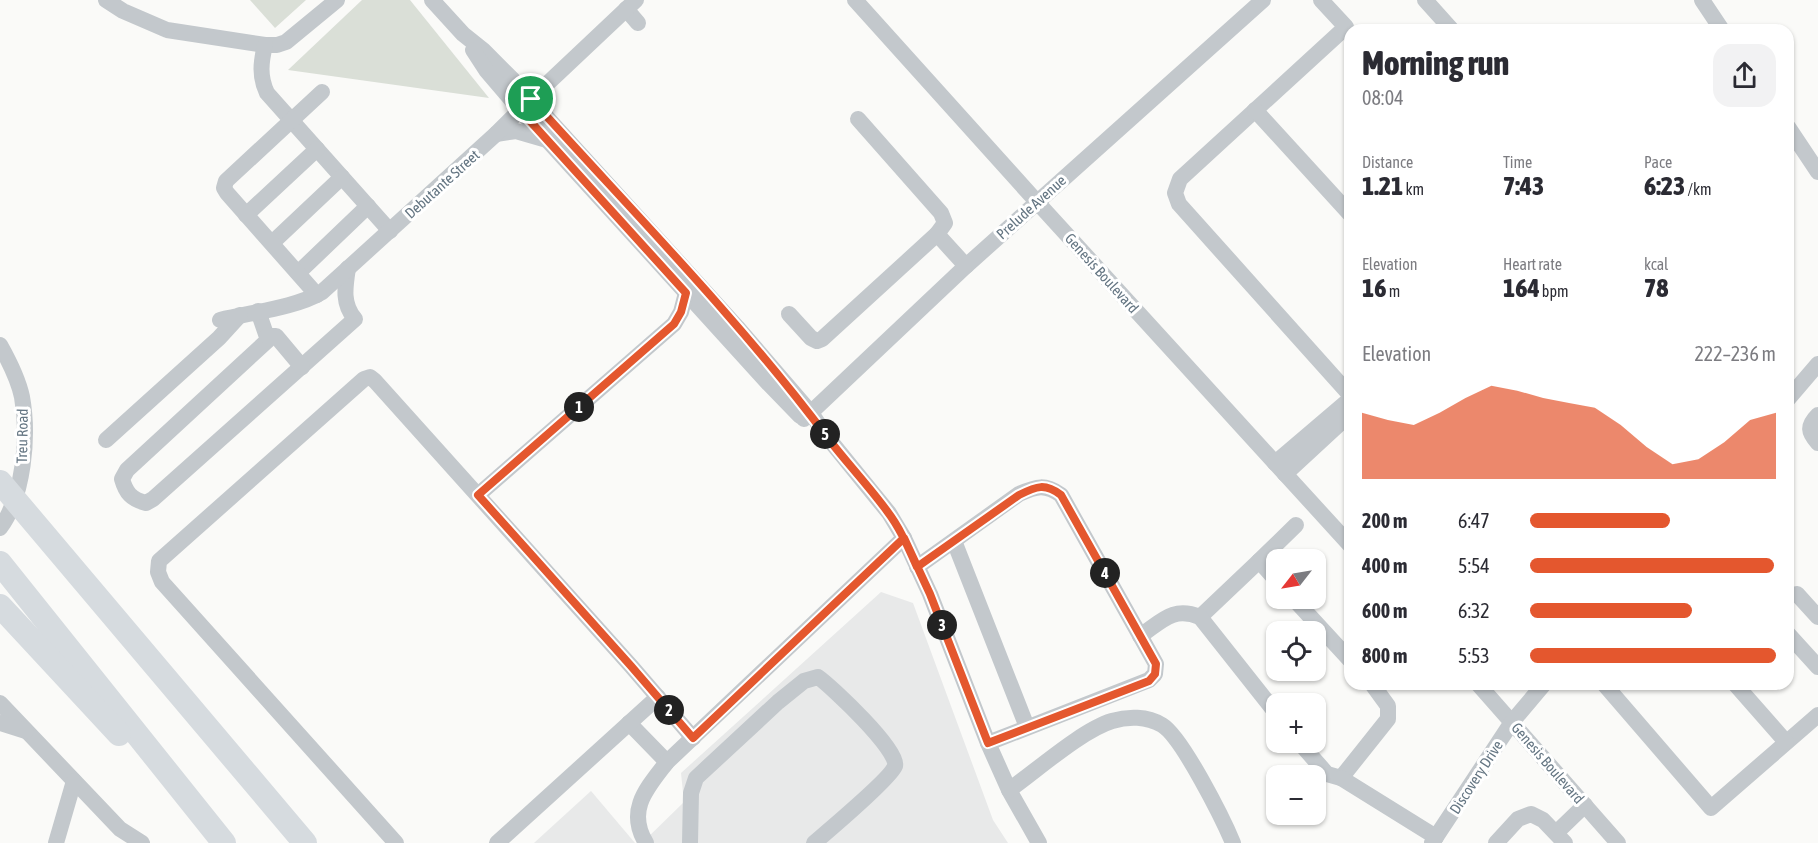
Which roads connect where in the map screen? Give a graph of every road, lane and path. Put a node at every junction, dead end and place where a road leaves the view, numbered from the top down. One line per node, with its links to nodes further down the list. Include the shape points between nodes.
1 (106, 0): 16 (street, via 167,30)
2 (337, 0): 16 (street, via 286,42)
3 (432, 0): 15 (street)
4 (855, 0): 29 (street, Genesis Boulevard)
5 (1263, 0): 29 (street, Prelude Avenue)
6 (1321, 0): 13 (street)
7 (1425, 0): 11 (street)
8 (1702, 0): 12 (street)
9 (631, 5): 10 (street); 19 (street, Debutante Street)
10 (638, 23)
11 (1447, 24)
12 (1718, 24)
13 (1344, 26)
14 (1344, 33): 20 (street)
15 (463, 34): 18 (street); 19 (street, via 497,63)
16 (265, 45): 22 (street, via 260,65 262,83)
17 (322, 92): 22 (street)
18 (505, 93): 19 (street); 23 (street, via 506,107)
19 (525, 104): 23 (street, Debutante Street); 25 (street); 45 (street)
20 (1255, 110): 31 (street); 50 (street, via 1180,179 1175,193 1179,204)
21 (858, 119): 34 (street, via 941,213 945,223)
22 (291, 120): 26 (street); 32 (street, via 226,181 224,188)
23 (496, 135): 25 (street, via 516,131); 33 (street, Debutante Street)
24 (1794, 136): 27 (street)
25 (548, 140): 39 (street)
26 (317, 149): 28 (street); 32 (street)
27 (1818, 172)
28 (342, 177): 30 (street); 35 (street)
29 (1037, 202): 36 (street, Prelude Avenue); 58 (street, Genesis Boulevard)
30 (368, 206): 33 (street); 38 (street)
31 (1344, 207)
32 (246, 215): 35 (street)
33 (390, 231): 37 (street, Debutante Street)
34 (936, 234): 36 (street); 42 (street, via 822,339 811,338)
35 (272, 243): 38 (street)
36 (966, 266): 54 (street, Prelude Avenue)
37 (348, 268): 40 (street, Debutante Street); 49 (street, via 344,294 355,319)
38 (298, 273): 40 (street)
39 (686, 293): 45 (street); 60 (street, via 674,324)
40 (317, 295): 41 (street, Debutante Street)
41 (258, 311): 43 (street, Debutante Street); 46 (street)
42 (789, 314)
43 (240, 315): 44 (street, Debutante Street); 56 (street)
44 (220, 320)
45 (732, 332): 54 (street)
46 (267, 336): 49 (street, via 276,336); 49 (street, via 268,340 127,470 122,479 133,499 146,503 153,499)
47 (0, 345): 62 (street, Treu Road, via 22,397 24,449 16,497)
48 (1818, 364): 51 (street)
49 (302, 366)
50 (1344, 390)
51 (1794, 391)
52 (1344, 403): 58 (street)
53 (1818, 415): 57 (street, via 1809,428)
54 (807, 416): 63 (street, via 889,513)
55 (1344, 419): 58 (street)
56 (106, 440)
57 (1818, 443)
58 (1280, 468): 64 (street, Genesis Boulevard)
59 (0, 482): 108 (highway)
60 (478, 495): 84 (street); 109 (street, via 370,377 157,565 162,582)
61 (1296, 525): 66 (street)
62 (0, 528)
63 (904, 538): 67 (street); 93 (street)
64 (1344, 538)
65 (954, 541): 67 (street); 75 (street, via 1019,495 1034,488 1050,488 1061,495); 91 (street)
66 (1259, 561): 68 (street); 73 (street)
67 (917, 567): 95 (street)
68 (1266, 569)
69 (7, 572): 102 (highway)
70 (1797, 594): 74 (street)
71 (0, 606): 102 (highway)
72 (1303, 609): 77 (street)
73 (1200, 617): 75 (street, via 1188,612 1174,614); 85 (street)
74 (1818, 617)
75 (1140, 636): 91 (street, via 1156,664 1149,681)
76 (1794, 640): 78 (street)
77 (1344, 653)
78 (1818, 667)
79 (1376, 690): 98 (street, via 1388,706 1388,719)
80 (1483, 690): 88 (street, Genesis Boulevard)
81 (1539, 690): 88 (street, Discovery Drive)
82 (1609, 690): 94 (street, via 1711,808)
83 (1740, 690): 94 (street)
84 (658, 697): 90 (street); 93 (street)
85 (1266, 700)
86 (0, 703): 92 (street)
87 (1818, 715): 94 (street)
88 (1512, 722): 101 (street, Genesis Boulevard); 104 (street, Discovery Drive)
89 (0, 723): 92 (street)
90 (630, 723): 97 (street); 110 (street)
91 (1028, 728): 95 (street)
92 (27, 731): 99 (street)
93 (693, 738): 97 (street)
94 (1786, 742)
95 (988, 743): 100 (street)
96 (1309, 753): 98 (street, via 1327,774)
97 (667, 762): 111 (street, via 644,792 639,807 638,825)
98 (1341, 778): 104 (street)
99 (74, 781): 105 (street); 106 (street, via 120,829)
100 (1009, 790): 114 (street); 115 (street, via 1087,733 1112,721 1140,717 1163,725 1188,755)
101 (1585, 805): 103 (street); 117 (street, Genesis Boulevard)
102 (201, 816): 107 (highway)
103 (1560, 838): 116 (street, via 1543,820 1531,814 1518,819)
104 (1434, 840)
105 (56, 843)
106 (142, 843)
107 (224, 843)
108 (305, 843)
109 (396, 843)
110 (497, 843)
111 (646, 843)
112 (690, 843): 113 (street, via 691,793 696,778 804,681 818,677 884,743 895,761 894,768 877,786)
113 (814, 843)
114 (1039, 843)
115 (1233, 843)
116 (1496, 843)
117 (1618, 843)

